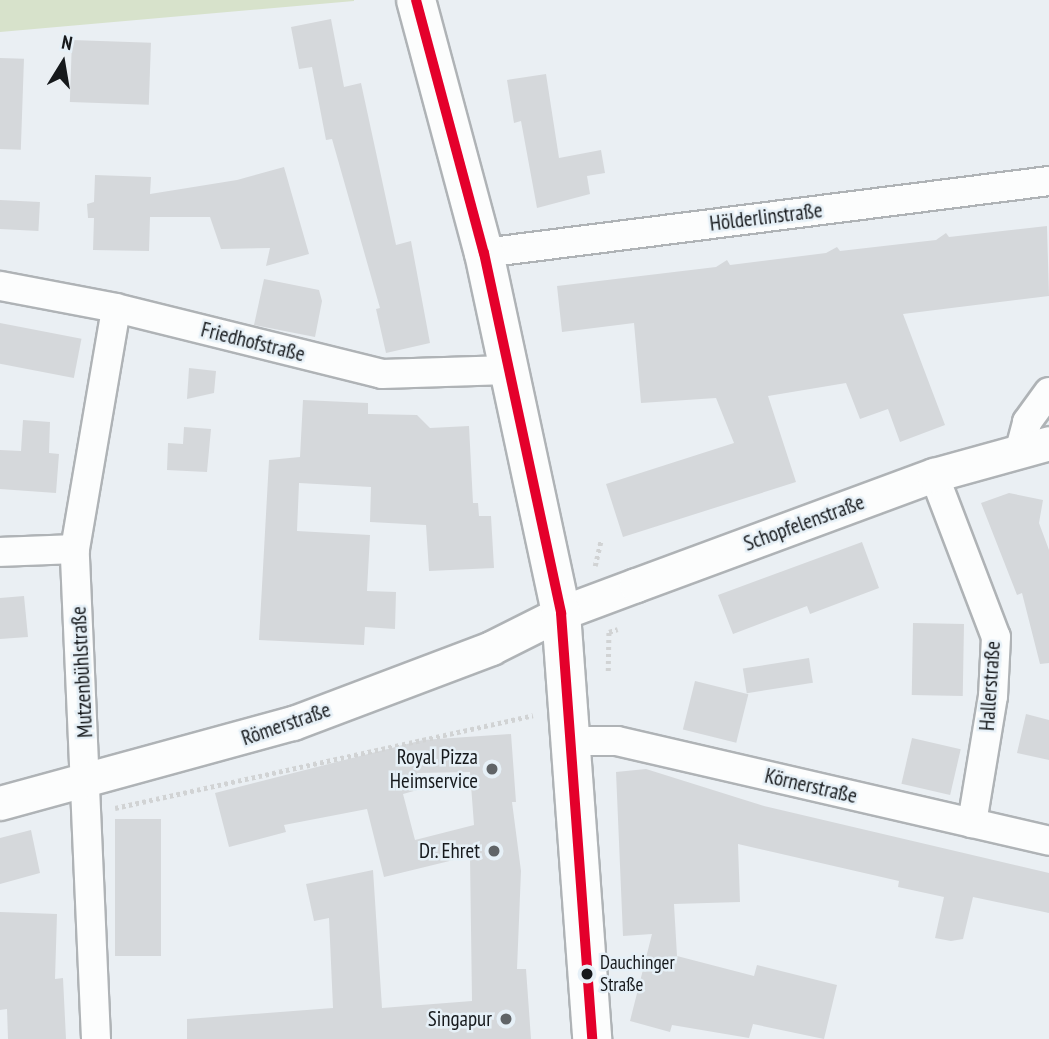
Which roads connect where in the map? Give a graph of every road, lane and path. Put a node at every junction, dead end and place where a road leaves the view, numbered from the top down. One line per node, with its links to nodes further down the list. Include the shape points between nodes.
1 (415, 0): 3 (main road)
2 (1049, 181): 3 (street, Hölderlinstraße)
3 (484, 253): 6 (main road)
4 (0, 286): 5 (street, Friedhofstraße)
5 (116, 308): 6 (street, Friedhofstraße, via 382,374); 10 (street, Mutzenbühlstraße)
6 (508, 370): 12 (main road)
7 (1049, 392): 8 (street, via 1027,422)
8 (1035, 446): 9 (street, Schopfelenstraße)
9 (934, 475): 12 (street, Schopfelenstraße); 20 (street, Hallerstraße, via 996,637 993,696)
10 (75, 550): 11 (street); 17 (street, Mutzenbühlstraße)
11 (0, 552)
12 (562, 613): 16 (main road); 17 (street, Römerstraße, via 491,648 293,723)
13 (631, 623): 14 (path, via 610,632)
14 (608, 671)
15 (545, 712): 19 (path)
16 (573, 741): 20 (street, Körnerstraße, via 617,741); 23 (main road)
17 (87, 782): 18 (street, Römerstraße); 22 (street, Mutzenbühlstraße)
18 (0, 803)
19 (114, 808)
20 (972, 823): 21 (street, Körnerstraße)
21 (1049, 841)
22 (96, 1039)
23 (592, 1039)

